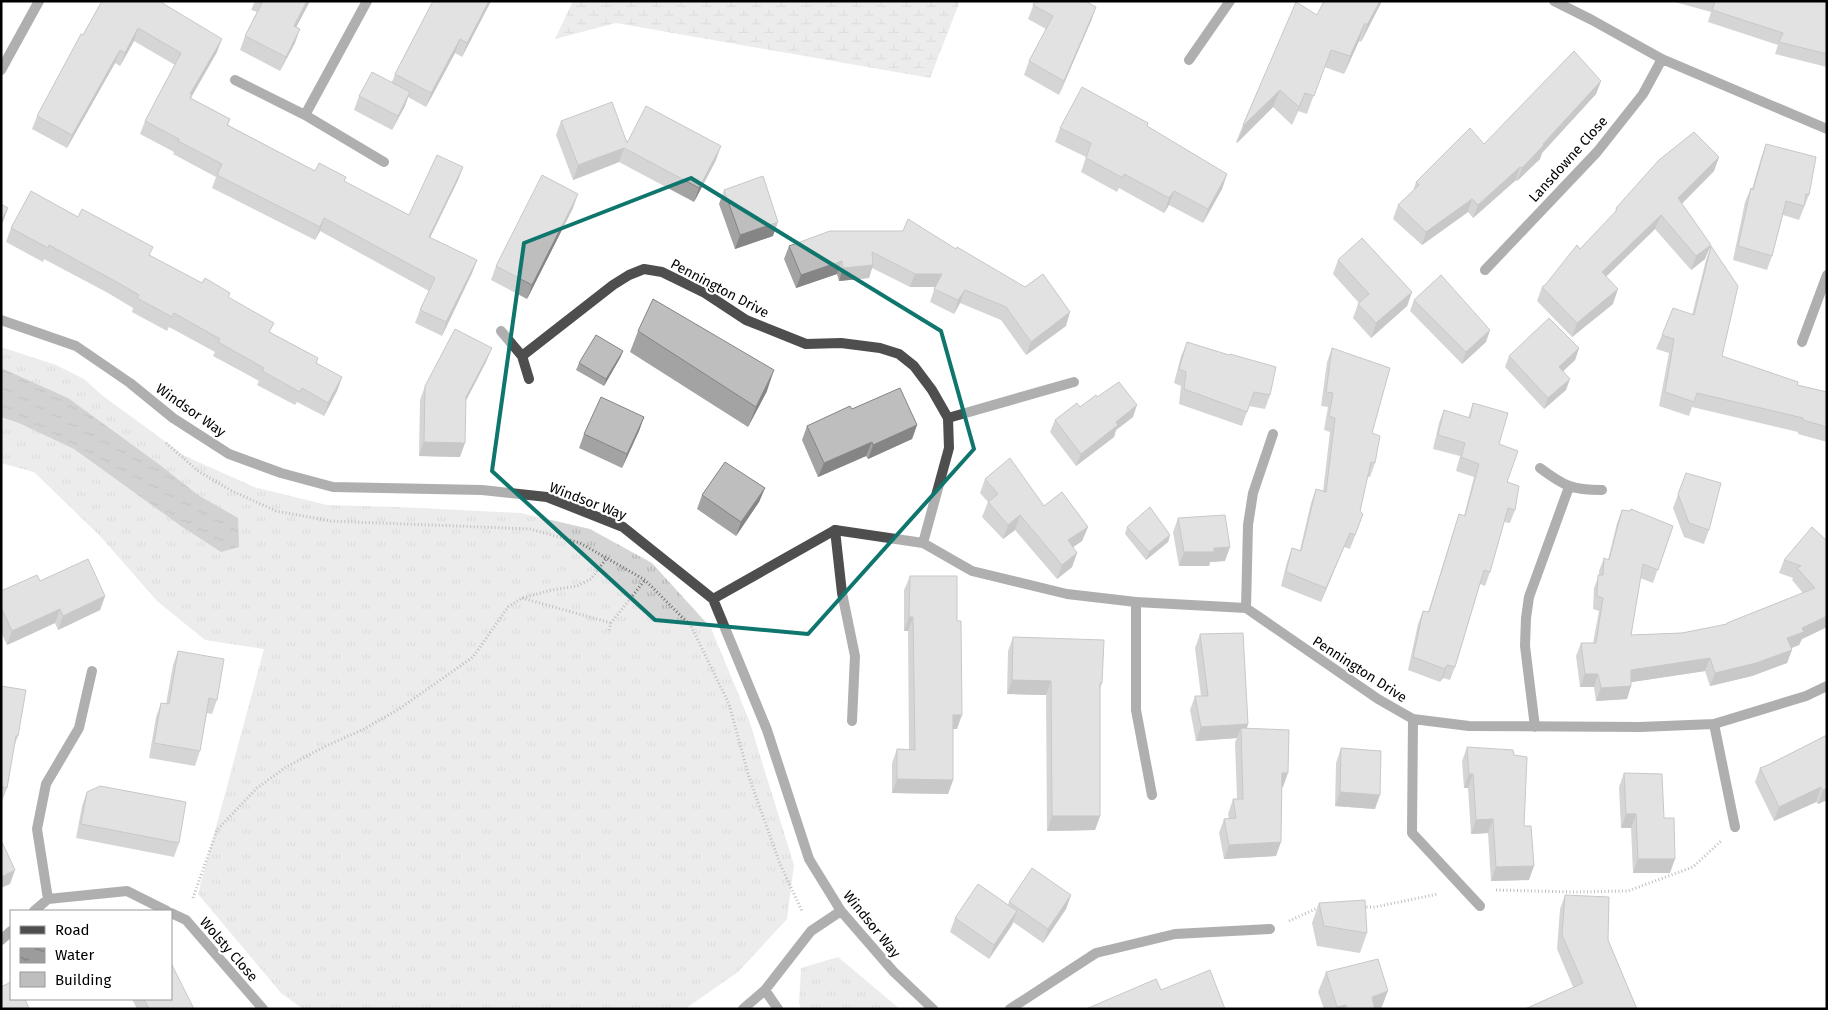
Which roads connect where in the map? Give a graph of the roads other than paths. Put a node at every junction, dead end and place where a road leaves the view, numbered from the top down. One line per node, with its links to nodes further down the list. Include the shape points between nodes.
1 (39, 1): 7 (street)
2 (367, 1): 9 (street)
3 (1230, 1): 6 (street)
4 (1554, 1): 5 (street)
5 (1662, 59): 10 (street); 12 (street, Lansdowne Close, via 1643,94 1597,152)
6 (1189, 60)
7 (1, 70)
8 (235, 80): 9 (street)
9 (305, 116): 11 (street)
10 (1827, 129)
11 (384, 162)
12 (1485, 270)
13 (1827, 275): 16 (street)
14 (1, 320): 27 (street, Windsor Way, via 76,346 173,418 230,454 281,473 334,487 482,490 547,497 623,527)
15 (501, 331): 17 (street)
16 (1802, 342)
17 (522, 356): 18 (street); 20 (street, Pennington Drive, via 613,285 644,269 662,272 705,293 746,320 806,344 840,343 899,354 914,366)
18 (529, 379)
19 (1074, 382): 20 (street)
20 (948, 418): 26 (street, Pennington Drive, via 949,448)
21 (1273, 434): 29 (street, via 1253,494 1248,525)
22 (1540, 468): 23 (street)
23 (1569, 487): 24 (street); 35 (street, via 1529,597 1526,618 1525,646)
24 (1602, 490)
25 (835, 530): 26 (street); 27 (street); 33 (street, via 842,593 855,656)
26 (923, 543): 28 (street, via 972,571 1067,594)
27 (712, 599): 42 (street, Windsor Way, via 767,730 809,859)
28 (1136, 602): 29 (street); 36 (street, via 1136,710)
29 (1246, 608): 32 (street, Pennington Drive, via 1378,699)
30 (92, 671): 38 (street, via 78,728 46,784 37,829)
31 (1827, 686): 34 (street, Pennington Drive, via 1806,696)
32 (1413, 719): 35 (street, Pennington Drive, via 1469,726); 39 (street, via 1412,834)
33 (852, 721)
34 (1714, 724): 35 (street, Pennington Drive); 37 (street)
35 (1535, 727)
36 (1152, 795)
37 (1735, 827)
38 (48, 899): 40 (street); 41 (street, via 127,891)
39 (1480, 906)
40 (35, 910)
41 (165, 910)
42 (841, 911): 45 (street, via 811,931); 49 (street, Windsor Way, via 893,971)
43 (172, 913): 46 (street, Wolsty Close, via 186,920)
44 (1270, 929): 50 (street, via 1174,934 1096,953)
45 (765, 990): 47 (street); 48 (street)
46 (263, 1009)
47 (743, 1009)
48 (778, 1009)
49 (933, 1009)
50 (1010, 1009)

